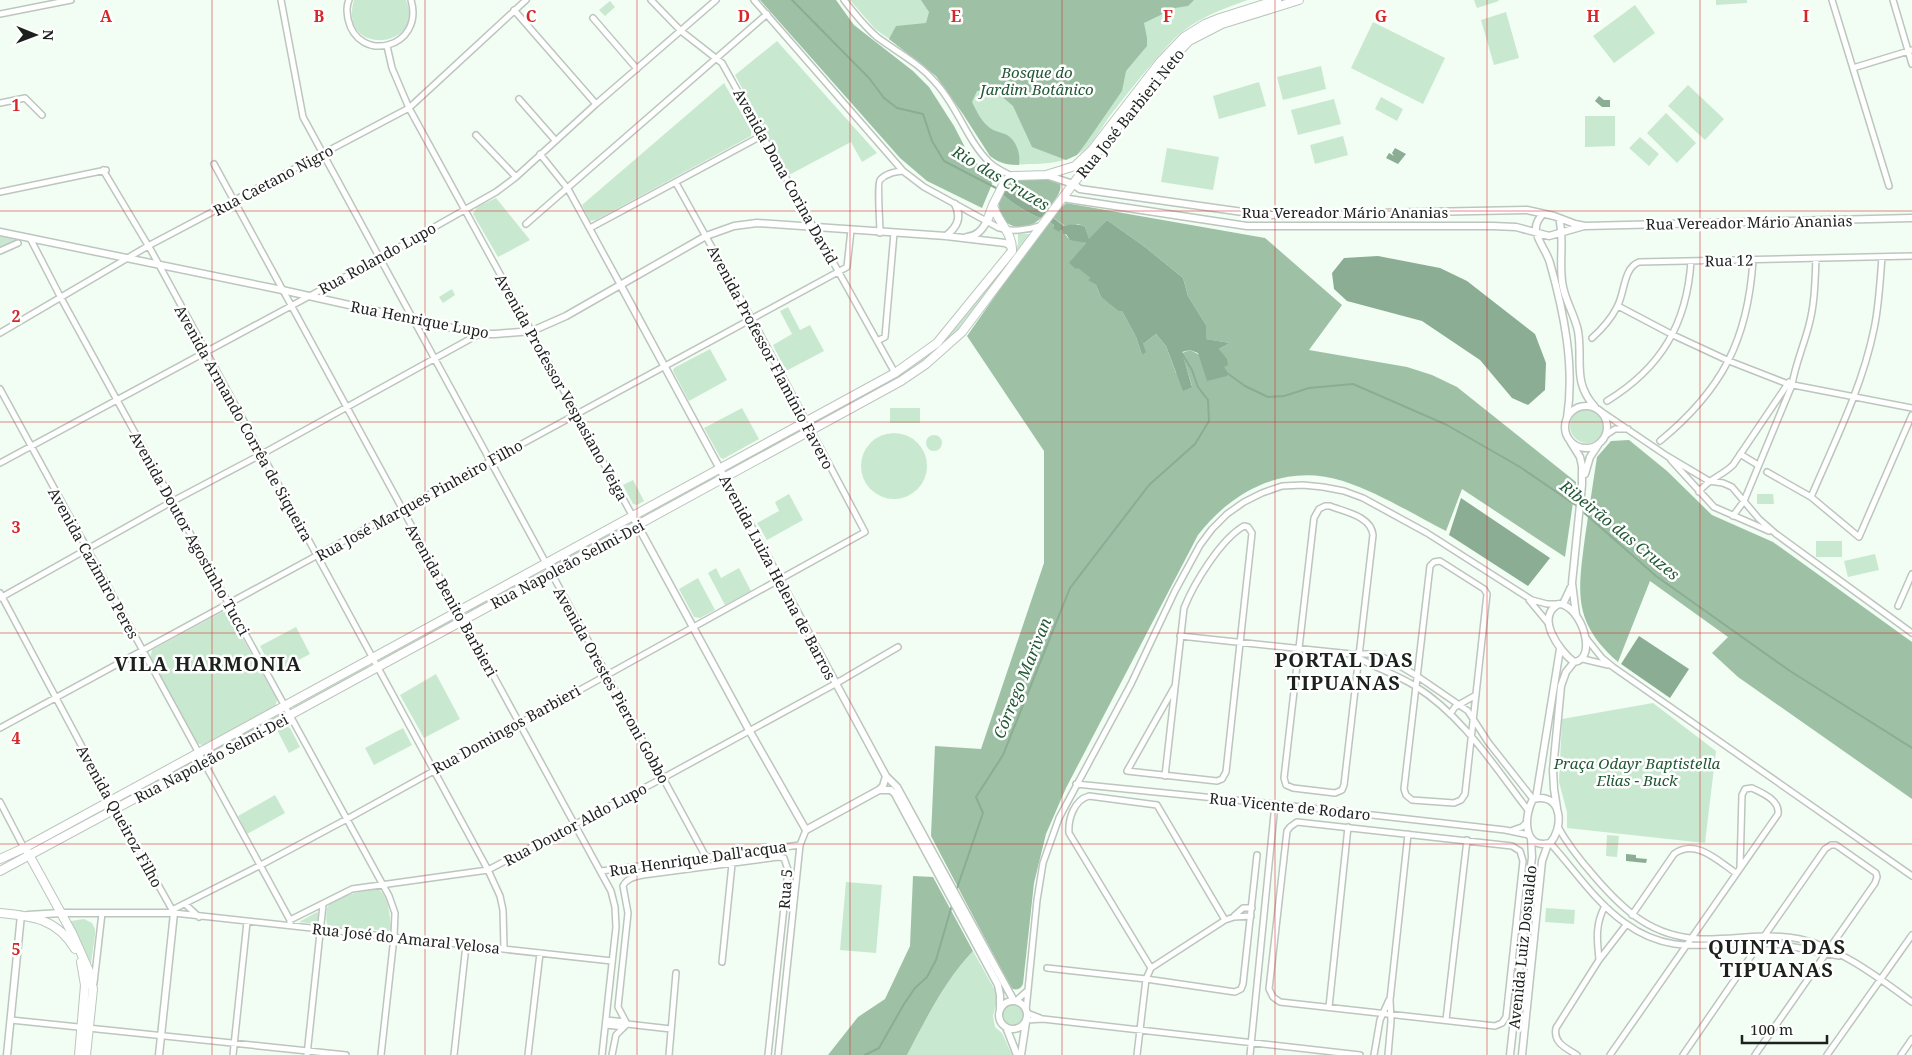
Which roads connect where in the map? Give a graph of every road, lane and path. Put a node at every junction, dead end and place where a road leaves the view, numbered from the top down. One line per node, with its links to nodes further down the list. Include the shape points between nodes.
1 (71, 0): 15 (street)
2 (281, 0): 33 (street, Avenida Orestes Pieroni Gobbo, via 303,117)
3 (349, 0): 19 (street, via 346,11 355,35 368,44)
4 (411, 0): 19 (street, via 414,13 409,30)
5 (526, 0): 14 (street, Rua Caetano Nigro)
6 (651, 0): 18 (street, Avenida Dona Corina David)
7 (716, 0): 18 (street, Rua Rolando Lupo)
8 (754, 0): 16 (street)
9 (844, 0): 38 (street, via 862,24 915,62 935,82 989,162)
10 (1276, 0): 37 (main road, Rua José Barbieri Neto, via 1205,24 1184,37 1160,62 1084,159 1075,166)
11 (1299, 0): 41 (main road, Rua José Barbieri Neto, via 1222,24 1189,41 1164,67)
12 (1832, 0): 24 (street)
13 (1892, 0): 20 (street)
14 (514, 10): 27 (street); 28 (street, Rua Caetano Nigro)
15 (0, 14)
16 (767, 14): 21 (street); 36 (street)
17 (593, 18): 23 (street)
18 (681, 32): 21 (street, Avenida Dona Corina David); 23 (street, Rua Rolando Lupo)
19 (387, 46): 28 (street, Avenida Professor Vespasiano Veiga, via 392,68)
20 (1910, 51): 22 (street); 24 (street)
21 (717, 59): 31 (street, Avenida Dona Corina David); 43 (street)
22 (1912, 64)
23 (637, 68): 27 (street, Rua Rolando Lupo)
24 (1853, 68): 42 (street)
25 (519, 99): 32 (street)
26 (0, 103): 29 (street, via 25,98)
27 (596, 104): 32 (street, Rua Rolando Lupo)
28 (409, 108): 33 (street, Rua Caetano Nigro); 49 (street, Avenida Professor Vespasiano Veiga)
29 (42, 115)
30 (476, 135): 39 (street)
31 (762, 135): 40 (street); 57 (street, Avenida Dona Corina David)
32 (555, 140): 34 (street, Rua Rolando Lupo)
33 (322, 154): 47 (street, Rua Caetano Nigro); 77 (street, Avenida Orestes Pieroni Gobbo)
34 (540, 154): 39 (street, Rua Rolando Lupo); 43 (street, Avenida Luiza Helena de Barros)
35 (214, 164): 47 (street, Avenida Benito Barbieri)
36 (903, 171): 48 (street); 62 (street, via 890,173 880,180)
37 (1046, 175): 38 (main road, Rua José Barbieri Neto); 41 (street, Rua Vereador Mário Ananias)
38 (1012, 176): 46 (main road, via 1004,181)
39 (516, 177): 49 (street, Rua Rolando Lupo)
40 (676, 183): 58 (street); 66 (street, Avenida Professor Flamínio Favero)
41 (1072, 184): 45 (main road, Rua Napoleão Selmi-Dei); 50 (street, Rua Vereador Mário Ananias, via 1080,188 1264,215 1527,210)
42 (1889, 186)
43 (568, 189): 54 (street); 58 (street, Avenida Luiza Helena de Barros)
44 (0, 192): 71 (street, Avenida Armando Corrêa de Siqueira, via 105,170)
45 (1062, 198): 55 (main road, Rua Napoleão Selmi-Dei); 65 (street, Rua Vereador Mário Ananias, via 1247,226 1494,226 1516,227)
46 (994, 201): 53 (main road); 60 (main road, via 998,218)
47 (235, 202): 71 (street, Rua Caetano Nigro); 84 (street, Avenida Benito Barbieri)
48 (956, 204): 53 (street); 67 (street, via 958,223)
49 (465, 209): 77 (street, Rua Rolando Lupo); 91 (street, Avenida Professor Vespasiano Veiga)
50 (1543, 214): 51 (street, Rua Vereador Mário Ananias); 65 (street, via 1537,223)
51 (1559, 218): 56 (street, Rua Vereador Mário Ananias); 64 (street)
52 (1912, 218): 56 (street, Rua Vereador Mário Ananias)
53 (987, 221): 60 (street); 68 (street, Rua Henrique Lupo, via 974,236)
54 (526, 224)
55 (1040, 226): 60 (street); 115 (main road, Rua Napoleão Selmi-Dei, via 962,332 946,347 901,381)
56 (1585, 226): 64 (street, Rua Vereador Mário Ananias)
57 (814, 227): 59 (street, Rua Henrique Lupo); 66 (street, Rua Henrique Lupo, via 757,222); 82 (street, Avenida Dona Corina David)
58 (590, 228): 83 (street, Avenida Luiza Helena de Barros)
59 (851, 230): 62 (street, Rua Henrique Lupo); 82 (street, via 848,267)
60 (1007, 231): 73 (main road)
61 (0, 232): 69 (street, Rua Henrique Lupo)
62 (880, 232): 63 (street, Rua Henrique Lupo)
63 (894, 233): 67 (street, Rua Henrique Lupo); 96 (street, via 885,337)
64 (1562, 233): 65 (street, Rua Vereador Mário Ananias); 109 (street, via 1562,287 1578,329 1581,383 1584,393)
65 (1537, 234): 112 (street, via 1550,261 1569,347)
66 (706, 236): 83 (street, Rua Henrique Lupo); 90 (street, Avenida Professor Flamínio Favero)
67 (946, 236): 68 (street, Rua Henrique Lupo)
68 (956, 237): 73 (street, Rua Henrique Lupo, via 1005,243)
69 (30, 238): 76 (street, Rua Henrique Lupo); 86 (street, Avenida Doutor Agostinho Tucci)
70 (18, 243): 72 (street)
71 (148, 246): 76 (street, Rua Caetano Nigro); 81 (street, Avenida Armando Corrêa de Siqueira)
72 (0, 251)
73 (1012, 251): 101 (main road, Rua Napoleão Selmi-Dei, via 937,343)
74 (1912, 256): 75 (street, Rua 12)
75 (1882, 257): 78 (street, Rua 12); 104 (street, via 1874,329)
76 (128, 258): 81 (street, Rua Henrique Lupo); 86 (street, Rua Caetano Nigro)
77 (380, 258): 85 (street, Rua Rolando Lupo); 89 (street, Avenida Orestes Pieroni Gobbo)
78 (1816, 258): 79 (street, Rua 12); 102 (street, via 1810,323)
79 (1753, 260): 80 (street, Rua 12); 99 (street, via 1746,314)
80 (1691, 261): 88 (street, Rua 12, via 1634,264 1628,271); 94 (street, via 1686,302)
81 (158, 264): 84 (street, Rua Henrique Lupo); 97 (street, Avenida Armando Corrêa de Siqueira)
82 (839, 272): 90 (street, Rua José Marques Pinheiro Filho); 96 (street, Avenida Dona Corina David)
83 (620, 284): 91 (street, Rua Henrique Lupo, via 566,316); 100 (street, Avenida Luiza Helena de Barros)
84 (282, 290): 85 (street, Rua Henrique Lupo); 87 (street, Avenida Benito Barbieri)
85 (308, 296): 87 (street, Rua Rolando Lupo); 89 (street, Rua Henrique Lupo)
86 (61, 298): 92 (street, Rua Caetano Nigro); 105 (street, Avenida Doutor Agostinho Tucci)
87 (291, 305): 97 (street, Rua Rolando Lupo); 107 (street, Avenida Benito Barbieri)
88 (1618, 306): 94 (street); 95 (street, Rua 12)
89 (413, 318): 93 (street, Rua Henrique Lupo); 98 (street, Avenida Orestes Pieroni Gobbo)
90 (752, 319): 100 (street, Rua José Marques Pinheiro Filho); 113 (street, Avenida Professor Flamínio Favero)
91 (532, 331): 93 (street, Rua Henrique Lupo); 110 (street, Avenida Professor Vespasiano Veiga)
92 (0, 333)
93 (479, 334): 98 (street)
94 (1673, 335): 99 (street); 106 (street, via 1643,376)
95 (1592, 338)
96 (877, 341): 101 (street, Avenida Dona Corina David)
97 (204, 352): 105 (street, Rua Rolando Lupo); 121 (street, Avenida Armando Corrêa de Siqueira)
98 (435, 360): 107 (street); 124 (street, Avenida Orestes Pieroni Gobbo)
99 (1729, 361): 102 (street); 118 (street, via 1698,406)
100 (664, 366): 110 (street, Rua José Marques Pinheiro Filho); 127 (street, Avenida Luiza Helena de Barros)
101 (895, 373): 113 (main road, Rua Napoleão Selmi-Dei)
102 (1790, 385): 104 (street); 122 (street); 126 (street)
103 (0, 389): 120 (street, Avenida Cazimiro Peres)
104 (1852, 398): 108 (street); 133 (street)
105 (117, 399): 120 (street, Rua Rolando Lupo); 134 (street, Avenida Doutor Agostinho Tucci)
106 (1607, 402)
107 (346, 407): 121 (street); 136 (street, Avenida Benito Barbieri)
108 (1912, 408)
109 (1597, 409): 112 (street, via 1582,406); 114 (street); 116 (street, via 1607,424)
110 (576, 414): 124 (street, Rua José Marques Pinheiro Filho); 137 (street, Avenida Professor Vespasiano Veiga)
111 (1912, 415): 133 (street, via 1859,537)
112 (1567, 418): 117 (street)
113 (806, 421): 115 (street, Avenida Professor Flamínio Favero); 127 (main road, Rua Napoleão Selmi-Dei)
114 (1629, 428): 116 (street, via 1615,429); 123 (street)
115 (811, 431): 129 (main road, Rua Napoleão Selmi-Dei); 140 (street, Avenida Professor Flamínio Favero)
116 (1606, 435): 119 (street)
117 (1570, 441): 119 (street, via 1583,447); 131 (street, via 1580,457)
118 (1660, 441)
119 (1601, 442): 131 (street, via 1590,457)
120 (31, 446): 125 (street, Rua Rolando Lupo); 142 (street, Avenida Cazimiro Peres)
121 (262, 454): 134 (street); 143 (street, Avenida Armando Corrêa de Siqueira)
122 (1740, 454): 126 (street); 130 (street, via 1728,470)
123 (1667, 456): 130 (street); 132 (street)
124 (490, 461): 136 (street, Rua José Marques Pinheiro Filho); 144 (street, Avenida Orestes Pieroni Gobbo)
125 (0, 463)
126 (1758, 465): 135 (street)
127 (719, 469): 129 (street, Avenida Luiza Helena de Barros); 137 (main road, Rua Napoleão Selmi-Dei)
128 (1767, 472): 133 (street)
129 (724, 478): 139 (main road, Rua Napoleão Selmi-Dei); 147 (street, Avenida Luiza Helena de Barros)
130 (1709, 481): 132 (street); 135 (street, via 1732,487)
131 (1582, 485): 148 (street)
132 (1699, 492): 138 (street, via 1714,507)
133 (1811, 497)
134 (173, 501): 142 (street); 151 (street, Avenida Doutor Agostinho Tucci)
135 (1744, 502): 138 (street); 141 (street)
136 (402, 509): 143 (street, Rua José Marques Pinheiro Filho); 154 (street, Avenida Benito Barbieri)
137 (632, 515): 139 (street, Avenida Professor Vespasiano Veiga); 144 (main road, Rua Napoleão Selmi-Dei)
138 (1733, 516): 141 (street)
139 (638, 525): 145 (main road, Rua Napoleão Selmi-Dei); 158 (street, Avenida Professor Vespasiano Veiga)
140 (865, 532): 147 (street, Rua Domingos Barbieri)
141 (1776, 534): 159 (street)
142 (86, 549): 150 (street); 166 (street, Avenida Cazimiro Peres)
143 (317, 556): 151 (street, Rua José Marques Pinheiro Filho); 168 (street, Avenida Armando Corrêa de Siqueira)
144 (545, 563): 145 (street, Avenida Orestes Pieroni Gobbo); 154 (main road, Rua Napoleão Selmi-Dei)
145 (550, 572): 156 (main road, Rua Napoleão Selmi-Dei); 173 (street, Avenida Orestes Pieroni Gobbo)
146 (1912, 574): 153 (street)
147 (780, 580): 158 (street, Rua Domingos Barbieri); 175 (street, Avenida Luiza Helena de Barros)
148 (1572, 584): 152 (street); 155 (street)
149 (1524, 594): 152 (street, via 1538,602); 157 (street); 198 (street, via 1363,498 1323,486 1303,485 1282,486 1262,493 1227,514 1200,545 1131,684)
150 (1, 596): 179 (street, Avenida Queiroz Filho)
151 (228, 603): 166 (street, Rua José Marques Pinheiro Filho); 180 (street, Avenida Doutor Agostinho Tucci)
152 (1561, 604): 155 (street); 157 (street, via 1552,610)
153 (1898, 606)
154 (458, 611): 156 (street, Avenida Benito Barbieri); 168 (main road, Rua Napoleão Selmi-Dei)
155 (1576, 615): 160 (street)
156 (463, 620): 171 (main road, Rua Napoleão Selmi-Dei); 184 (street, Avenida Benito Barbieri)
157 (1549, 624): 165 (street)
158 (693, 627): 173 (street, Rua Domingos Barbieri); 187 (street, Avenida Professor Vespasiano Veiga)
159 (1912, 632)
160 (1584, 635): 169 (street, via 1586,652); 172 (street)
161 (1180, 636): 162 (street); 162 (street, via 1188,600 1222,546 1244,526 1252,533); 176 (street)
162 (1240, 642): 164 (street); 195 (street, via 1226,772 1217,781)
163 (898, 647): 175 (street, Rua Doutor Aldo Lupo)
164 (1299, 648): 167 (street); 167 (street, via 1314,518 1321,508 1330,506 1364,520 1370,525 1373,535); 167 (street, via 1284,778 1286,785 1293,788 1335,793 1344,785)
165 (1560, 649): 170 (street); 201 (street)
166 (142, 650): 179 (street, Rua José Marques Pinheiro Filho); 189 (street, Avenida Cazimiro Peres)
167 (1359, 656): 174 (street, via 1376,654); 177 (street)
168 (372, 658): 171 (street, Avenida Armando Corrêa de Siqueira); 180 (main road, Rua Napoleão Selmi-Dei)
169 (1583, 660): 170 (street); 172 (street)
170 (1574, 662): 205 (street, via 1561,686 1553,770)
171 (376, 667): 183 (main road, Rua Napoleão Selmi-Dei); 193 (street, Avenida Armando Corrêa de Siqueira)
172 (1613, 667): 234 (street)
173 (606, 674): 184 (street, Rua Domingos Barbieri); 196 (street, Avenida Orestes Pieroni Gobbo)
174 (1418, 676): 177 (street); 178 (street, via 1430,566 1444,562 1486,591); 181 (street)
175 (835, 684): 187 (street, Rua Doutor Aldo Lupo); 194 (street, Avenida Luiza Helena de Barros)
176 (1175, 686): 195 (street); 195 (street, via 1127,771)
177 (1416, 686): 182 (street); 188 (street, via 1404,789 1406,795 1412,800 1454,803 1461,800 1466,794)
178 (1476, 695): 181 (street); 185 (street)
179 (56, 698): 186 (street, Rua José Marques Pinheiro Filho); 202 (street, Avenida Queiroz Filho)
180 (285, 705): 183 (street, Avenida Doutor Agostinho Tucci); 189 (main road, Rua Napoleão Selmi-Dei)
181 (1458, 705): 182 (street); 185 (street, via 1468,711)
182 (1450, 714): 188 (street)
183 (290, 715): 190 (main road, Rua Napoleão Selmi-Dei); 208 (street, Avenida Doutor Agostinho Tucci)
184 (520, 722): 193 (street, Rua Domingos Barbieri); 210 (street, Avenida Benito Barbieri)
185 (1474, 722): 188 (street); 191 (street)
186 (0, 728)
187 (749, 730): 196 (street, Rua Doutor Aldo Lupo); 213 (street, Avenida Professor Vespasiano Veiga)
188 (1472, 736): 192 (street)
189 (199, 752): 190 (street, Avenida Cazimiro Peres); 202 (main road, Rua Napoleão Selmi-Dei)
190 (204, 762): 206 (main road, Rua Napoleão Selmi-Dei); 228 (street, Avenida Cazimiro Peres)
191 (1505, 764): 192 (street); 197 (street)
192 (1496, 769): 199 (street)
193 (432, 770): 208 (street, Rua Domingos Barbieri); 229 (street, Avenida Armando Corrêa de Siqueira)
194 (886, 776): 200 (street); 277 (street, Avenida Luiza Helena de Barros, via 897,787)
195 (1165, 776)
196 (663, 778): 210 (street, Rua Doutor Aldo Lupo); 224 (street, Avenida Orestes Pieroni Gobbo)
197 (1517, 779): 199 (street); 201 (street)
198 (1076, 784): 204 (street, Rua Vicente de Rodaro); 275 (street, via 1059,818 1043,863)
199 (1508, 785): 207 (street)
200 (879, 790): 213 (street, Rua Henrique Dall'acqua); 280 (street, via 891,790 895,794 998,985)
201 (1535, 799): 205 (street, via 1550,800); 207 (street)
202 (111, 801): 206 (street, Avenida Queiroz Filho); 220 (main road, Rua Napoleão Selmi-Dei)
203 (0, 802): 220 (street)
204 (1275, 804): 214 (street, Rua Vicente de Rodaro); 295 (street)
205 (1557, 808): 212 (street)
206 (116, 809): 222 (main road, Rua Napoleão Selmi-Dei); 241 (street, Avenida Queiroz Filho)
207 (1528, 810): 209 (street)
208 (347, 818): 228 (street, Rua Domingos Barbieri); 236 (street, Avenida Doutor Agostinho Tucci)
209 (1526, 822): 214 (street, Rua Vicente de Rodaro, via 1518,829); 216 (street)
210 (576, 824): 229 (street, Rua Doutor Aldo Lupo); 231 (street, Avenida Benito Barbieri)
211 (1348, 827): 215 (street); 279 (street); 279 (street, via 1302,822 1293,824 1287,831 1269,988 1272,997 1280,1002)
212 (1558, 827): 218 (street); 223 (street)
213 (806, 830): 219 (street, Rua Henrique Dall'acqua)
214 (1505, 830): 216 (street, Rua Vicente de Rodaro)
215 (1408, 834): 217 (street); 276 (street)
216 (1530, 836): 218 (street, via 1540,843); 317 (street, Avenida Luiz Dosualdo, via 1532,857)
217 (1467, 840): 285 (street); 285 (street, via 1512,846 1520,851 1523,861 1506,1017 1495,1026)
218 (1549, 843): 226 (street); 318 (street, Avenida Luiz Dosualdo, via 1542,861)
219 (800, 845): 224 (street, Rua Henrique Dall'acqua); 310 (street)
220 (24, 848): 222 (main road); 225 (main road, Rua Napoleão Selmi-Dei)
221 (1257, 855): 240 (street)
222 (29, 856): 230 (main road, Rua Napoleão Selmi-Dei); 243 (main road)
223 (1576, 856): 226 (street); 233 (street)
224 (706, 857): 231 (street, Rua Henrique Dall'acqua)
225 (0, 859)
226 (1568, 863): 235 (street)
227 (732, 864): 268 (street); 287 (street, Rua 5, via 643,875 625,882 628,913 618,1007); 309 (street, Rua 5, via 778,857 787,862)
228 (259, 866): 237 (street, Rua Domingos Barbieri); 252 (street, Avenida Cazimiro Peres)
229 (488, 870): 236 (street, Rua Doutor Aldo Lupo); 263 (street, Avenida Armando Corrêa de Siqueira, via 503,910)
230 (0, 871)
231 (601, 871): 267 (street, Avenida Benito Barbieri, via 615,907)
232 (1738, 871): 232 (street, via 1778,814 1775,802 1753,788 1746,788 1742,795); 246 (street, via 1703,851 1688,848 1674,854); 259 (street)
233 (1590, 872): 235 (street); 246 (street)
234 (1912, 876)
235 (1582, 880): 239 (street)
236 (383, 884): 238 (street, Rua Doutor Aldo Lupo, via 352,889); 258 (street, Avenida Doutor Agostinho Tucci, via 395,913)
237 (185, 904): 241 (street, Rua Domingos Barbieri); 249 (street)
238 (323, 905): 252 (street, Rua Doutor Aldo Lupo); 255 (street)
239 (1605, 906): 253 (street); 266 (street, via 1596,937)
240 (1252, 908): 247 (street, via 1243,908); 248 (street)
241 (173, 911): 244 (street, Rua José do Amaral Velosa); 249 (street, Rua José do Amaral Velosa); 292 (street)
242 (0, 913): 245 (main road, Rua José do Amaral Velosa)
243 (61, 913): 244 (street, Rua José do Amaral Velosa); 245 (street, Rua José do Amaral Velosa); 274 (main road, via 86,964)
244 (102, 913): 274 (street)
245 (24, 915): 284 (street); 288 (main road, Rua José do Amaral Velosa, via 50,923 70,940 83,969)
246 (1632, 915): 259 (street, via 1660,931)
247 (1236, 916): 248 (street); 250 (street); 254 (street)
248 (1251, 916): 254 (street)
249 (199, 917): 251 (street, Rua José do Amaral Velosa)
250 (1225, 920): 270 (street); 270 (street, via 1157,805 1086,797 1076,804 1069,829)
251 (247, 922): 252 (street, Rua José do Amaral Velosa); 294 (street)
252 (290, 923): 255 (street, Rua José do Amaral Velosa)
253 (1626, 924): 262 (street, via 1656,939); 266 (street)
254 (1250, 926): 272 (street, via 1240,990 1235,992)
255 (321, 928): 258 (street, Rua José do Amaral Velosa); 296 (street)
256 (1765, 936): 259 (street); 264 (street, via 1801,940); 264 (street, via 1825,849 1836,844 1875,872 1877,877)
257 (1912, 936): 273 (street)
258 (394, 937): 261 (street, Rua José do Amaral Velosa); 303 (street, Avenida Doutor Agostinho Tucci)
259 (1691, 938): 262 (street)
260 (1760, 943): 262 (street); 264 (street); 321 (street)
261 (466, 945): 263 (street, Rua José do Amaral Velosa); 304 (street)
262 (1685, 946): 320 (street)
263 (504, 948): 265 (street, Rua José do Amaral Velosa)
264 (1828, 952): 273 (street); 322 (street)
265 (540, 953): 267 (street, Rua José do Amaral Velosa); 305 (street)
266 (1599, 960): 319 (street, via 1556,1025 1555,1036 1559,1043)
267 (612, 961): 286 (street, Avenida Benito Barbieri)
268 (722, 962)
269 (1047, 968): 272 (street)
270 (1151, 968): 272 (street)
271 (676, 973): 290 (street)
272 (1146, 979): 291 (street)
273 (1881, 980): 278 (street); 323 (street)
274 (93, 989): 288 (main road)
275 (1027, 990): 277 (street); 283 (street)
276 (1390, 1000): 281 (street); 282 (street)
277 (1015, 1001): 280 (street, via 1006,1003); 283 (street, via 1022,1004)
278 (1912, 1002)
279 (1329, 1007): 281 (street)
280 (1000, 1010): 289 (street, via 1000,1020)
281 (1382, 1013): 282 (street); 315 (street)
282 (1391, 1014): 285 (street); 316 (street)
283 (1026, 1016): 289 (street, via 1023,1025 1015,1029); 291 (street); 311 (street)
284 (11, 1020): 288 (street); 297 (street)
285 (1446, 1020)
286 (606, 1023): 287 (street); 306 (street, Avenida Benito Barbieri)
287 (626, 1024): 290 (street); 307 (street, via 616,1035)
288 (86, 1027): 292 (street); 298 (main road); 299 (main road)
289 (1006, 1027): 311 (street)
290 (671, 1029): 308 (street)
291 (1140, 1031): 295 (street); 312 (street)
292 (161, 1034): 294 (street); 300 (street)
293 (1912, 1039): 324 (street)
294 (234, 1043): 296 (street); 301 (street)
295 (1252, 1043): 313 (street); 314 (street)
296 (308, 1053): 302 (street)
297 (7, 1055)
298 (79, 1055)
299 (86, 1055)
300 (159, 1055)
301 (233, 1055)
302 (346, 1055)
303 (381, 1055)
304 (454, 1055)
305 (528, 1055)
306 (602, 1055)
307 (612, 1055)
308 (669, 1055)
309 (768, 1055)
310 (778, 1055)
311 (1019, 1055)
312 (1137, 1055)
313 (1250, 1055)
314 (1360, 1055)
315 (1374, 1055)
316 (1388, 1055)
317 (1510, 1055)
318 (1522, 1055)
319 (1577, 1055)
320 (1610, 1055)
321 (1683, 1055)
322 (1755, 1055)
323 (1827, 1055)
324 (1901, 1055)

